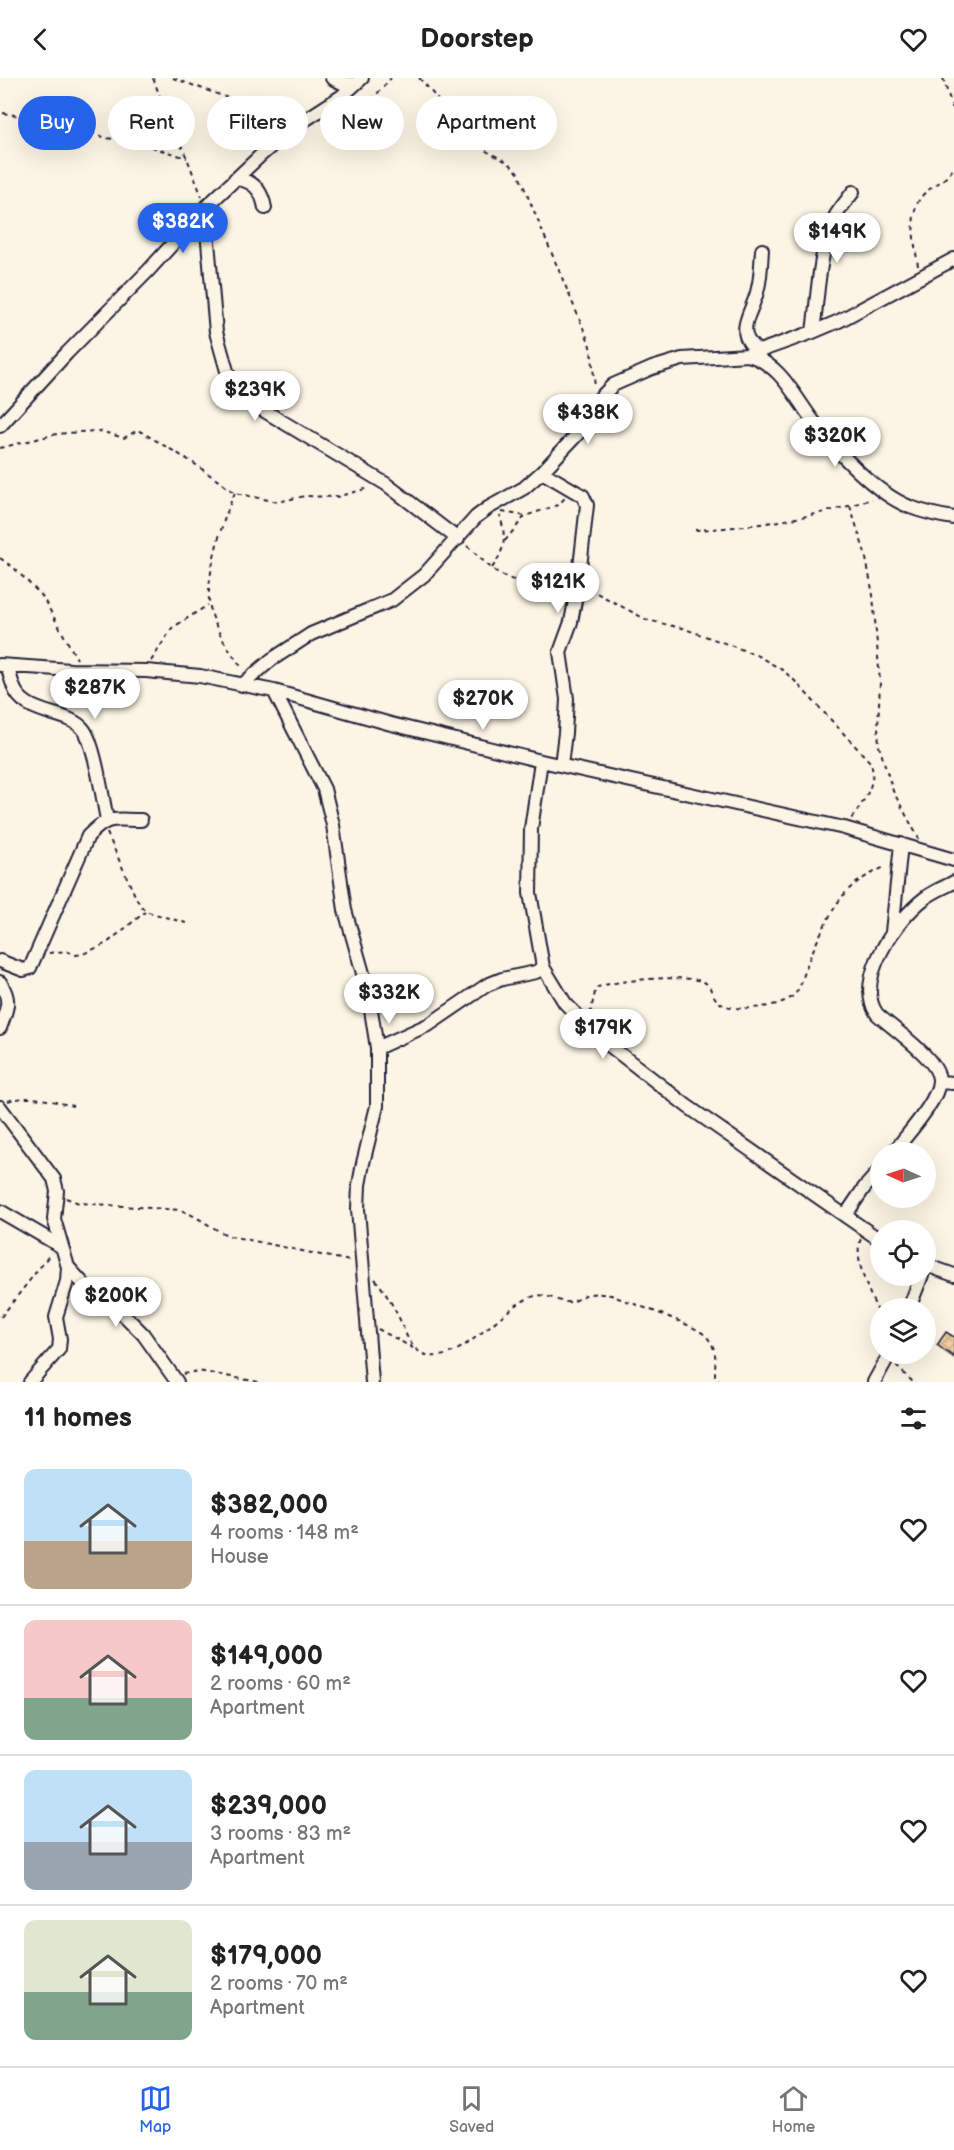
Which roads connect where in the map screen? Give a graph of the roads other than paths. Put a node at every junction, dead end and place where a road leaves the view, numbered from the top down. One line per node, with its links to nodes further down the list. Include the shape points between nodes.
1 (332, 78): 2 (street, via 342,83)
2 (358, 81): 3 (street, via 291,129)
3 (235, 179): 5 (street); 6 (street, via 257,187)
4 (853, 192): 9 (street, via 830,231)
5 (205, 208): 11 (street); 14 (street, via 216,332 234,387 248,401 386,484)
6 (265, 208)
7 (762, 250): 10 (street, via 758,289 745,324)
8 (954, 259): 9 (street)
9 (813, 332): 10 (street)
10 (753, 353): 12 (street, via 682,359 613,385 595,403 585,426); 13 (street, via 791,388 836,448 887,495 908,506)
11 (0, 426)
12 (542, 472): 14 (street, via 524,488 476,517); 19 (street, via 583,496 587,505 578,585 560,652 567,699)
13 (954, 518)
14 (458, 538): 16 (street, via 403,594 312,634 271,660)
15 (4, 665): 16 (street, via 146,671); 21 (street, via 22,699 83,729 90,741)
16 (246, 682): 17 (street)
17 (274, 691): 18 (street); 30 (street, via 324,789 345,910 368,991)
18 (541, 761): 19 (street); 27 (street, via 531,829 531,893)
19 (561, 765): 22 (street)
20 (141, 820): 21 (street)
21 (105, 821): 26 (street, via 88,836 30,968 23,970)
22 (901, 844): 23 (street); 25 (street)
23 (954, 860)
24 (954, 882): 25 (street, via 926,897)
25 (892, 933): 31 (street, via 870,979 871,1006 934,1065)
26 (0, 962)
27 (543, 967): 30 (street, via 487,985 430,1024); 37 (street, via 565,1003 588,1026 687,1106)
28 (0, 982): 29 (street, via 8,994)
29 (0, 1028)
30 (377, 1048): 46 (street, via 377,1106 359,1185 358,1209)
31 (939, 1082): 32 (street); 34 (street, via 932,1101)
32 (954, 1083)
33 (0, 1105): 39 (street, via 54,1179)
34 (901, 1142)
35 (870, 1181): 37 (street)
36 (0, 1211): 39 (street)
37 (845, 1216): 38 (street)
38 (870, 1233)
39 (59, 1247): 40 (street)
40 (68, 1267): 44 (street, via 126,1317); 45 (street, via 56,1317 59,1349)
41 (936, 1270): 42 (street)
42 (952, 1277)
43 (884, 1364): 47 (street)
44 (180, 1379)
45 (30, 1382)
46 (372, 1382)
47 (874, 1382)

